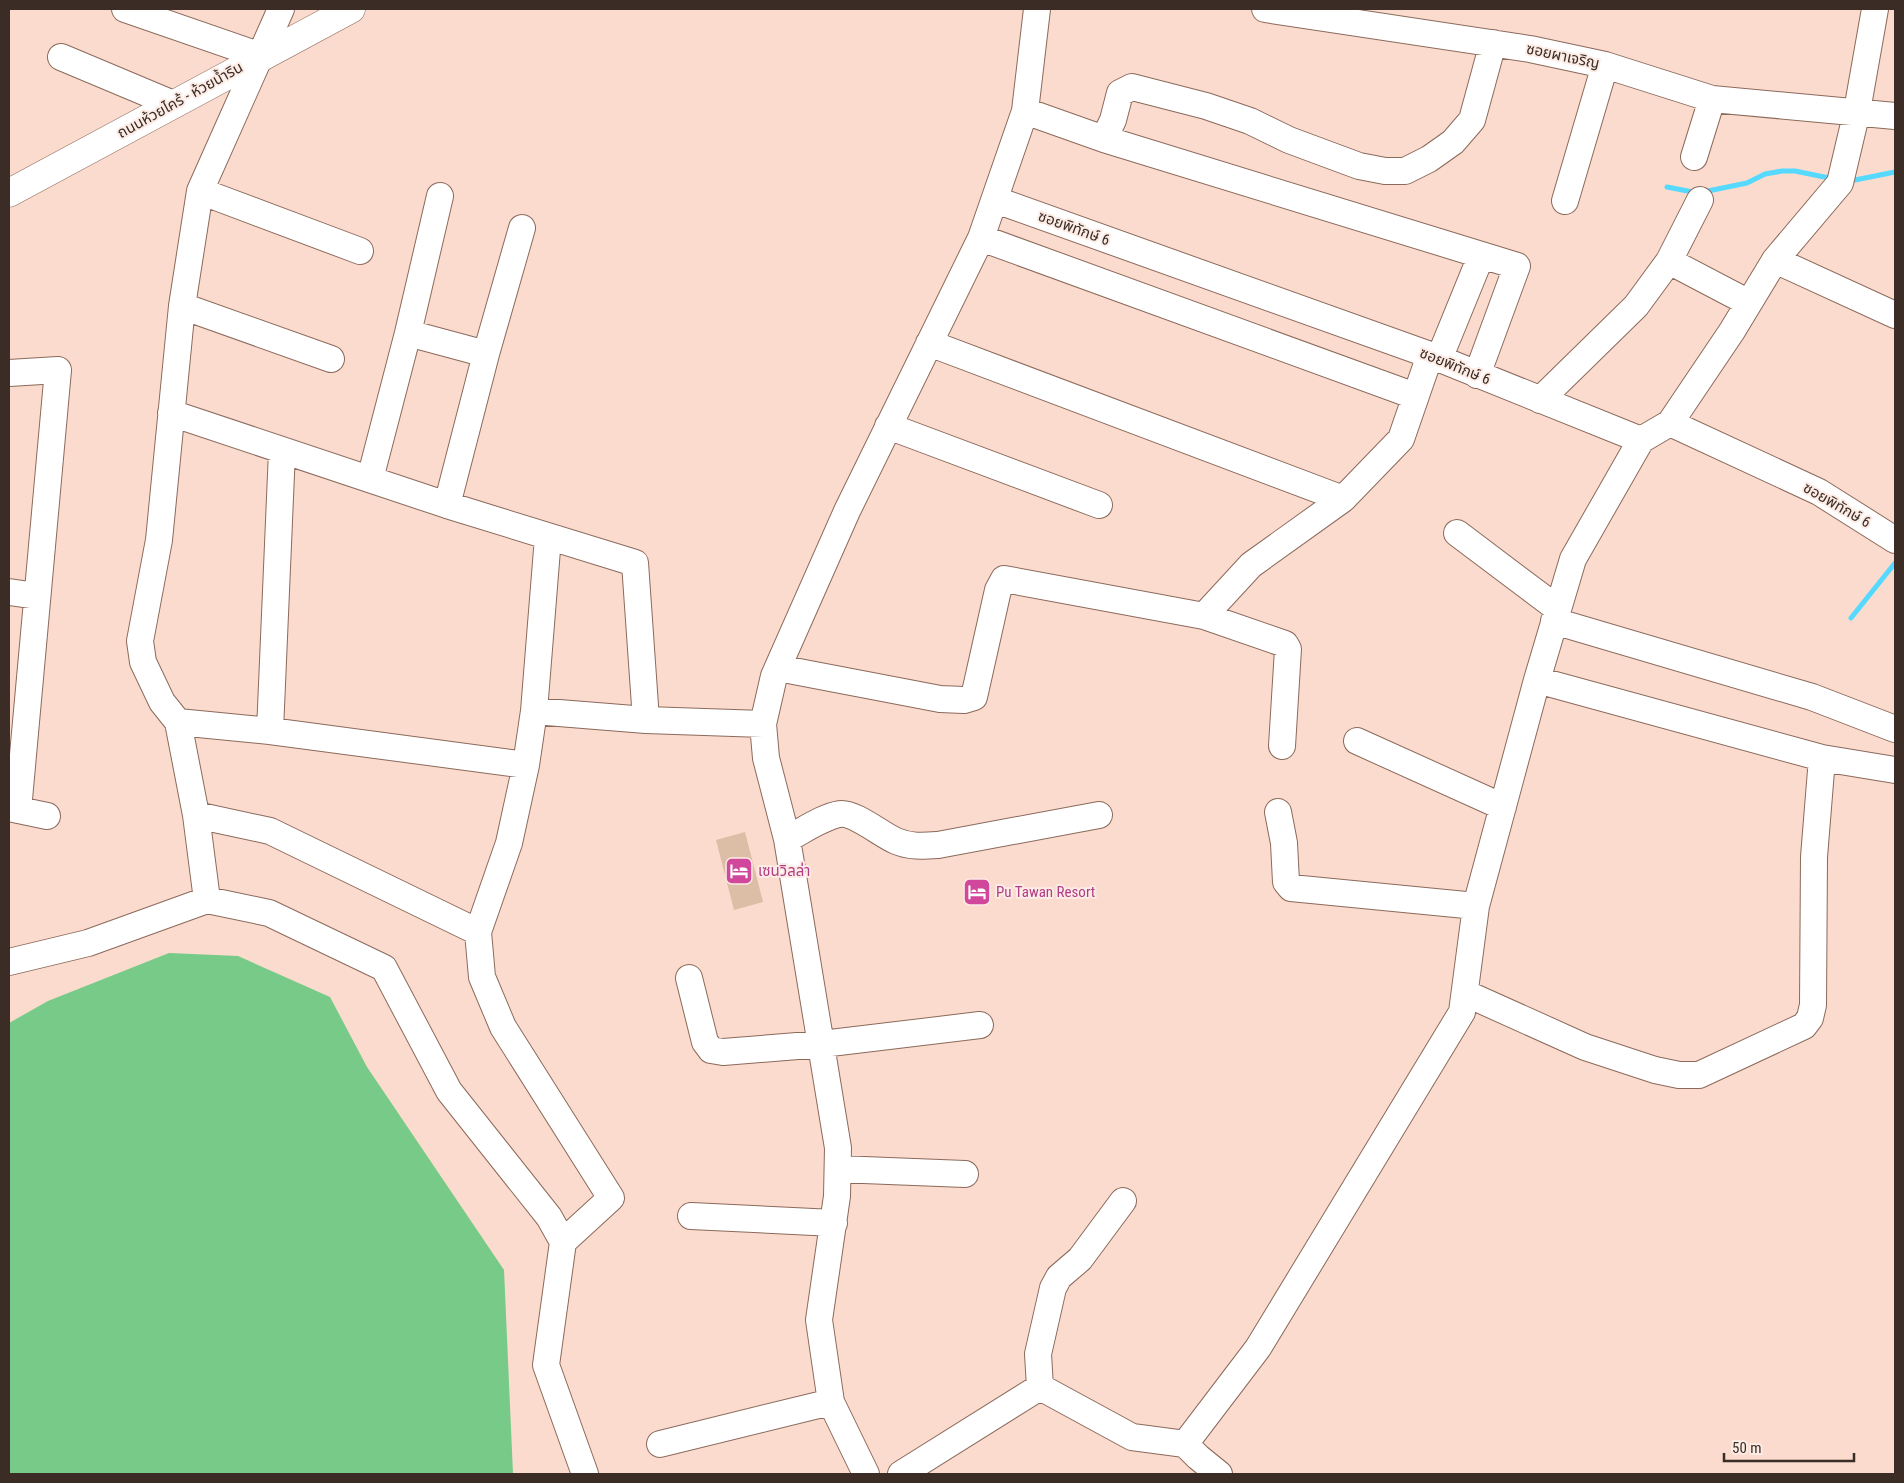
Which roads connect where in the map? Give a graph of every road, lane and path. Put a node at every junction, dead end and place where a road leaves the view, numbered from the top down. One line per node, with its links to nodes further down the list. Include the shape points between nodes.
1 (125, 9): 8 (street)
2 (281, 9): 8 (street)
3 (351, 9): 8 (main road, ถนนห้วยไคร้ - ห้วยน้ำริน)
4 (1037, 9): 13 (street)
5 (1265, 9): 7 (street, ซอยผาเจริญ)
6 (1875, 9): 14 (street)
7 (1493, 43): 10 (street, ซอยผาเจริญ); 16 (street, via 1472,120 1453,142 1405,171 1385,172 1359,166 1289,140 1250,120 1132,87 1120,93)
8 (261, 56): 12 (main road, ถนนห้วยไคร้ - ห้วยน้ำริน); 18 (street)
9 (61, 57): 12 (street)
10 (1605, 65): 11 (street, ซอยผาเจริญ); 23 (street)
11 (1712, 99): 14 (street, ซอยผาเจริญ); 17 (street)
12 (173, 104): 19 (main road, ถนนห้วยไคร้ - ห้วยน้ำริน)
13 (1025, 111): 16 (street); 21 (street)
14 (1857, 111): 15 (street, ซอยผาเจริญ); 28 (street, via 1838,183)
15 (1895, 116)
16 (1104, 139): 27 (street)
17 (1694, 157)
18 (200, 191): 26 (street); 31 (street)
19 (9, 194)
20 (440, 196): 33 (street)
21 (996, 200): 25 (street); 36 (street, ซอยพิทักษ์ 6)
22 (1700, 200): 29 (street)
23 (1566, 201)
24 (522, 228): 35 (street)
25 (982, 238): 34 (street); 40 (street)
26 (360, 251)
27 (1481, 256): 36 (street); 39 (street, via 1517,266)
28 (1776, 260): 30 (street); 32 (street)
29 (1669, 261): 30 (street); 41 (street, via 1636,306)
30 (1749, 303): 43 (street)
31 (182, 306): 37 (street); 42 (street)
32 (1895, 315)
33 (408, 333): 35 (street); 47 (street)
34 (928, 343): 44 (street); 48 (street)
35 (486, 354): 49 (street)
36 (1434, 357): 39 (street, ซอยพิทักษ์ 6); 40 (street)
37 (331, 359)
38 (9, 373): 55 (street, via 58,370)
39 (1477, 375): 41 (street, ซอยพิทักษ์ 6)
40 (1415, 396): 48 (street, via 1401,438)
41 (1540, 400): 45 (street, ซอยพิทักษ์ 6)
42 (171, 413): 46 (street); 62 (street, via 159,540 140,641 143,662 162,702)
43 (1670, 423): 45 (street); 53 (street, ซอยพิทักษ์ 6, via 1819,492)
44 (888, 426): 50 (street); 58 (street)
45 (1642, 440): 56 (street, via 1573,559)
46 (282, 451): 47 (street); 65 (street)
47 (370, 479): 49 (street)
48 (1343, 499): 57 (street, via 1251,565)
49 (447, 505): 52 (street)
50 (1099, 505)
51 (1457, 533): 56 (street)
52 (548, 537): 60 (street); 61 (street, via 635,564)
53 (1895, 540)
54 (9, 592): 55 (street)
55 (37, 596): 72 (street)
56 (1556, 615): 59 (street); 64 (street, via 1812,697)
57 (1204, 616): 58 (street, via 1004,579 998,590 974,697 940,699); 67 (street, via 1285,644 1288,649)
58 (778, 668): 63 (street)
59 (1537, 680): 68 (street); 71 (street)
60 (534, 711): 61 (street); 69 (street)
61 (646, 720): 63 (street)
62 (178, 722): 65 (street); 74 (street)
63 (764, 724): 77 (street, via 766,758)
64 (1895, 729)
65 (270, 731): 69 (street)
66 (1357, 741): 71 (street)
67 (1282, 746)
68 (1822, 758): 70 (street); 83 (street, via 1814,857 1814,1004 1804,1026 1699,1075 1679,1075 1585,1046)
69 (526, 765): 80 (street, via 509,843)
70 (1895, 770)
71 (1503, 808): 79 (street)
72 (13, 809): 76 (street)
73 (1278, 812): 79 (street, via 1286,882 1291,888)
74 (196, 815): 78 (street); 80 (street, via 270,831)
75 (1098, 815): 77 (street, via 914,847 842,813)
76 (47, 816)
77 (787, 839): 85 (street)
78 (207, 900): 81 (street, via 88,943); 91 (street, via 269,912 384,968 449,1091 549,1217)
79 (1476, 906): 83 (street)
80 (478, 932): 91 (street, via 482,977 503,1027 611,1198)
81 (9, 962)
82 (689, 978): 85 (street, via 705,1042 711,1050 723,1052)
83 (1465, 993): 95 (street, via 1462,1012 1258,1348)
84 (980, 1025): 85 (street)
85 (822, 1044): 86 (street, via 838,1148)
86 (838, 1168): 87 (street); 90 (street)
87 (965, 1174)
88 (1123, 1201): 92 (street, via 1080,1259 1059,1277 1053,1288 1038,1354)
89 (691, 1216): 90 (street)
90 (834, 1223): 93 (street, via 819,1320)
91 (563, 1242): 96 (street, via 546,1365)
92 (1040, 1387): 95 (street, via 1132,1437); 98 (street)
93 (831, 1402): 94 (street); 97 (street)
94 (660, 1444)
95 (1185, 1444): 99 (street)
96 (585, 1474)
97 (866, 1474)
98 (901, 1474)
99 (1219, 1474)

